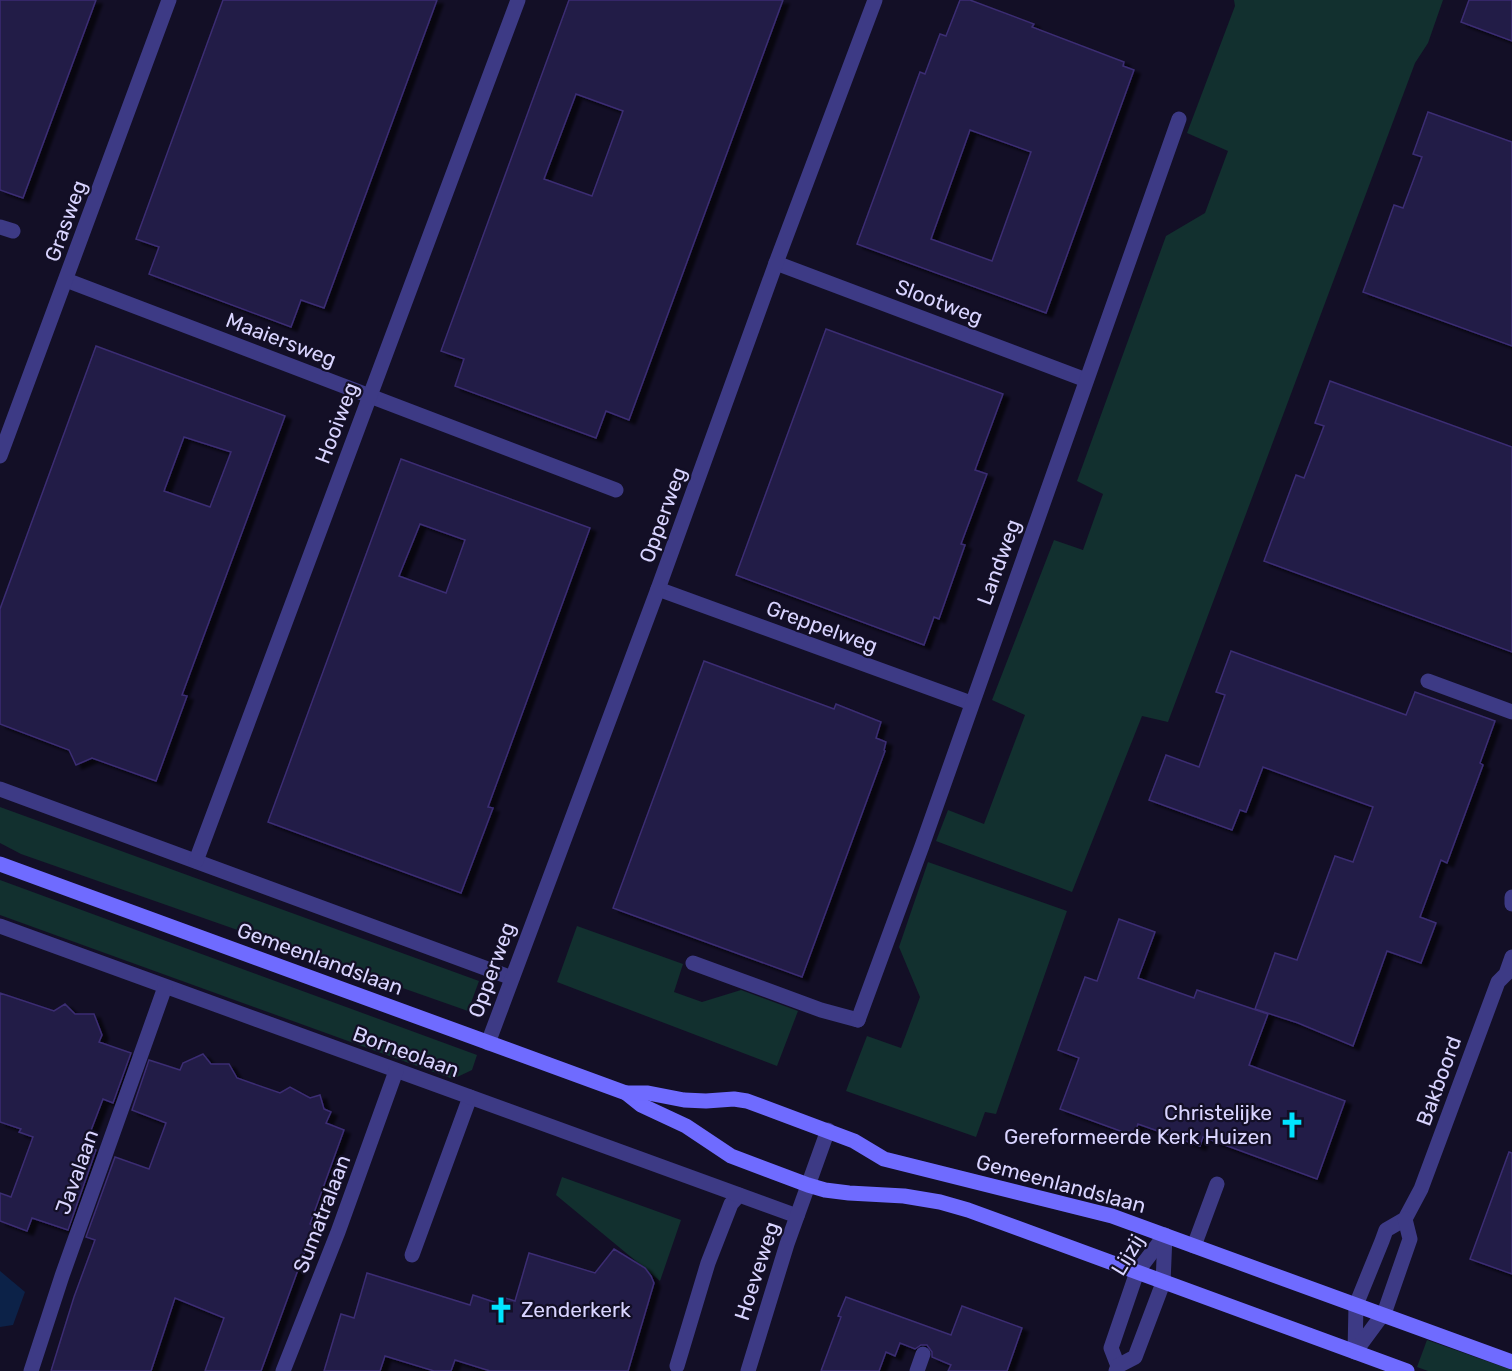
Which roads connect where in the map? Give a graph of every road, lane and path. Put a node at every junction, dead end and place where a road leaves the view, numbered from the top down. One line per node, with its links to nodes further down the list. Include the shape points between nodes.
1 (169, 0): 6 (street, Grasweg)
2 (518, 0): 8 (street, Hooiweg)
3 (875, 0): 5 (street, Opperweg)
4 (1179, 119): 7 (street, Landweg)
5 (776, 263): 7 (street, Slootweg); 11 (street, Opperweg)
6 (66, 280): 8 (street, Maaiersweg); 9 (street, Grasweg)
7 (1086, 380): 13 (street, Landweg)
8 (370, 397): 10 (street, Maaiersweg); 16 (street, Hooiweg)
9 (0, 456)
10 (616, 490)
11 (658, 590): 13 (street, Greppelweg); 23 (street, Opperweg)
12 (1428, 681): 14 (street)
13 (971, 703): 22 (street, Landweg, via 858,1020)
14 (1512, 712)
15 (0, 789): 16 (street)
16 (196, 861): 23 (street)
17 (0, 864): 25 (street, Gemeenlandslaan)
18 (1512, 897): 19 (street)
19 (1512, 904)
20 (0, 926): 24 (street, Borneolaan)
21 (1512, 957): 34 (street, Bakboord, via 1506,974 1498,982 1421,1190)
22 (693, 963)
23 (512, 978): 25 (street, Opperweg)
24 (165, 987): 26 (street, Borneolaan); 47 (street, Javalaan)
25 (488, 1043): 27 (street, Gemeenlandslaan)
26 (396, 1071): 28 (street, Borneolaan); 48 (street, Sumatralaan)
27 (626, 1093): 29 (street, Gemeenlandslaan, via 684,1100 747,1101); 31 (street, Gemeenlandslaan, via 732,1156)
28 (470, 1097): 32 (street, Borneolaan); 37 (street)
29 (828, 1130): 31 (street, Hoeveweg); 35 (street, Gemeenlandslaan, via 854,1140 884,1159 1100,1212)
30 (1218, 1184): 36 (street)
31 (808, 1185): 33 (street, Hoeveweg); 38 (street, Gemeenlandslaan, via 831,1191 940,1202)
32 (739, 1195): 33 (street, Borneolaan); 45 (street, via 730,1204 708,1263)
33 (797, 1215): 49 (street, Hoeveweg)
34 (1405, 1219): 40 (street, Bakboord, via 1386,1230); 41 (street, via 1410,1239)
35 (1165, 1235): 36 (street, Gemeenlandslaan); 38 (street, Lijzij); 39 (street, Lijzij)
36 (1194, 1246): 40 (street, Gemeenlandslaan)
37 (412, 1255)
38 (1137, 1272): 39 (street, Gemeenlandslaan); 46 (street, Lijzij, via 1111,1348)
39 (1163, 1282): 42 (street, Gemeenlandslaan); 46 (street, Lijzij, via 1135,1357)
40 (1356, 1305): 41 (street, Gemeenlandslaan); 42 (street, Bakboord)
41 (1383, 1314): 42 (street); 44 (street, Gemeenlandslaan)
42 (1355, 1352): 51 (street, Gemeenlandslaan)
43 (923, 1354): 50 (street)
44 (1512, 1362)
45 (677, 1365)
46 (1117, 1369)
47 (31, 1371)
48 (283, 1371)
49 (748, 1371)
50 (917, 1371)
51 (1407, 1371)

